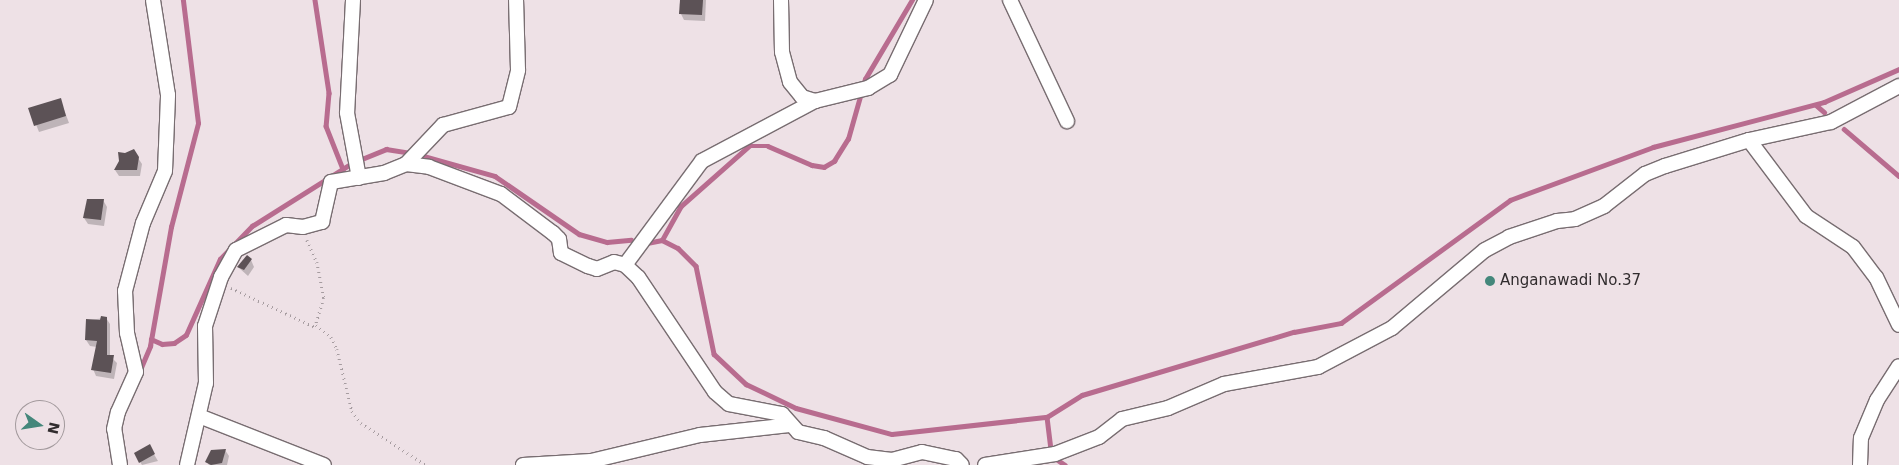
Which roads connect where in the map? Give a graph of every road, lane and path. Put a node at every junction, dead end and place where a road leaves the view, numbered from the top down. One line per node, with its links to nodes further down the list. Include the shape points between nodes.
1 (153, 0): 21 (street, via 168,95 165,171 142,223 125,291 127,333 136,372 114,429)
2 (354, 0): 12 (street, via 347,113)
3 (516, 0): 11 (street, via 518,70 509,108 443,125)
4 (781, 0): 8 (street, via 782,52 790,82 802,97)
5 (926, 0): 8 (street, via 890,75 868,88)
6 (1010, 0): 9 (street)
7 (1899, 86): 10 (street, via 1830,122)
8 (815, 100): 14 (street, via 702,161)
9 (1067, 121)
10 (1749, 140): 16 (street, via 1806,216 1853,247 1876,277); 27 (street, via 1645,174 1604,206 1574,219 1556,221 1509,237 1484,250 1392,328 1314,368 1224,384 1168,408 1122,420 1099,437 1051,455)
11 (406, 164): 12 (street); 14 (street, via 429,167 501,194 553,233 562,253 588,266 597,268 614,262)
12 (359, 178): 13 (street, via 331,182 322,222)
13 (303, 226): 15 (street, via 290,224 272,230 236,250); 24 (path, via 324,298 316,325 331,336 337,349 352,411 361,423)
14 (624, 265): 20 (street, via 638,278 715,392 729,404 782,414)
15 (218, 282): 17 (path); 19 (street, via 205,326 206,383)
16 (1899, 325)
17 (315, 326)
18 (1899, 366): 28 (street, via 1877,400 1861,438)
19 (199, 416): 22 (street); 23 (street)
20 (792, 425): 25 (street, via 700,435 591,462); 26 (street, via 798,432 824,438 867,457 892,460 922,452 956,459)
21 (120, 465)
22 (187, 465)
23 (324, 465)
24 (426, 465)
25 (523, 465)
26 (962, 465)
27 (985, 465)
28 (1860, 465)

